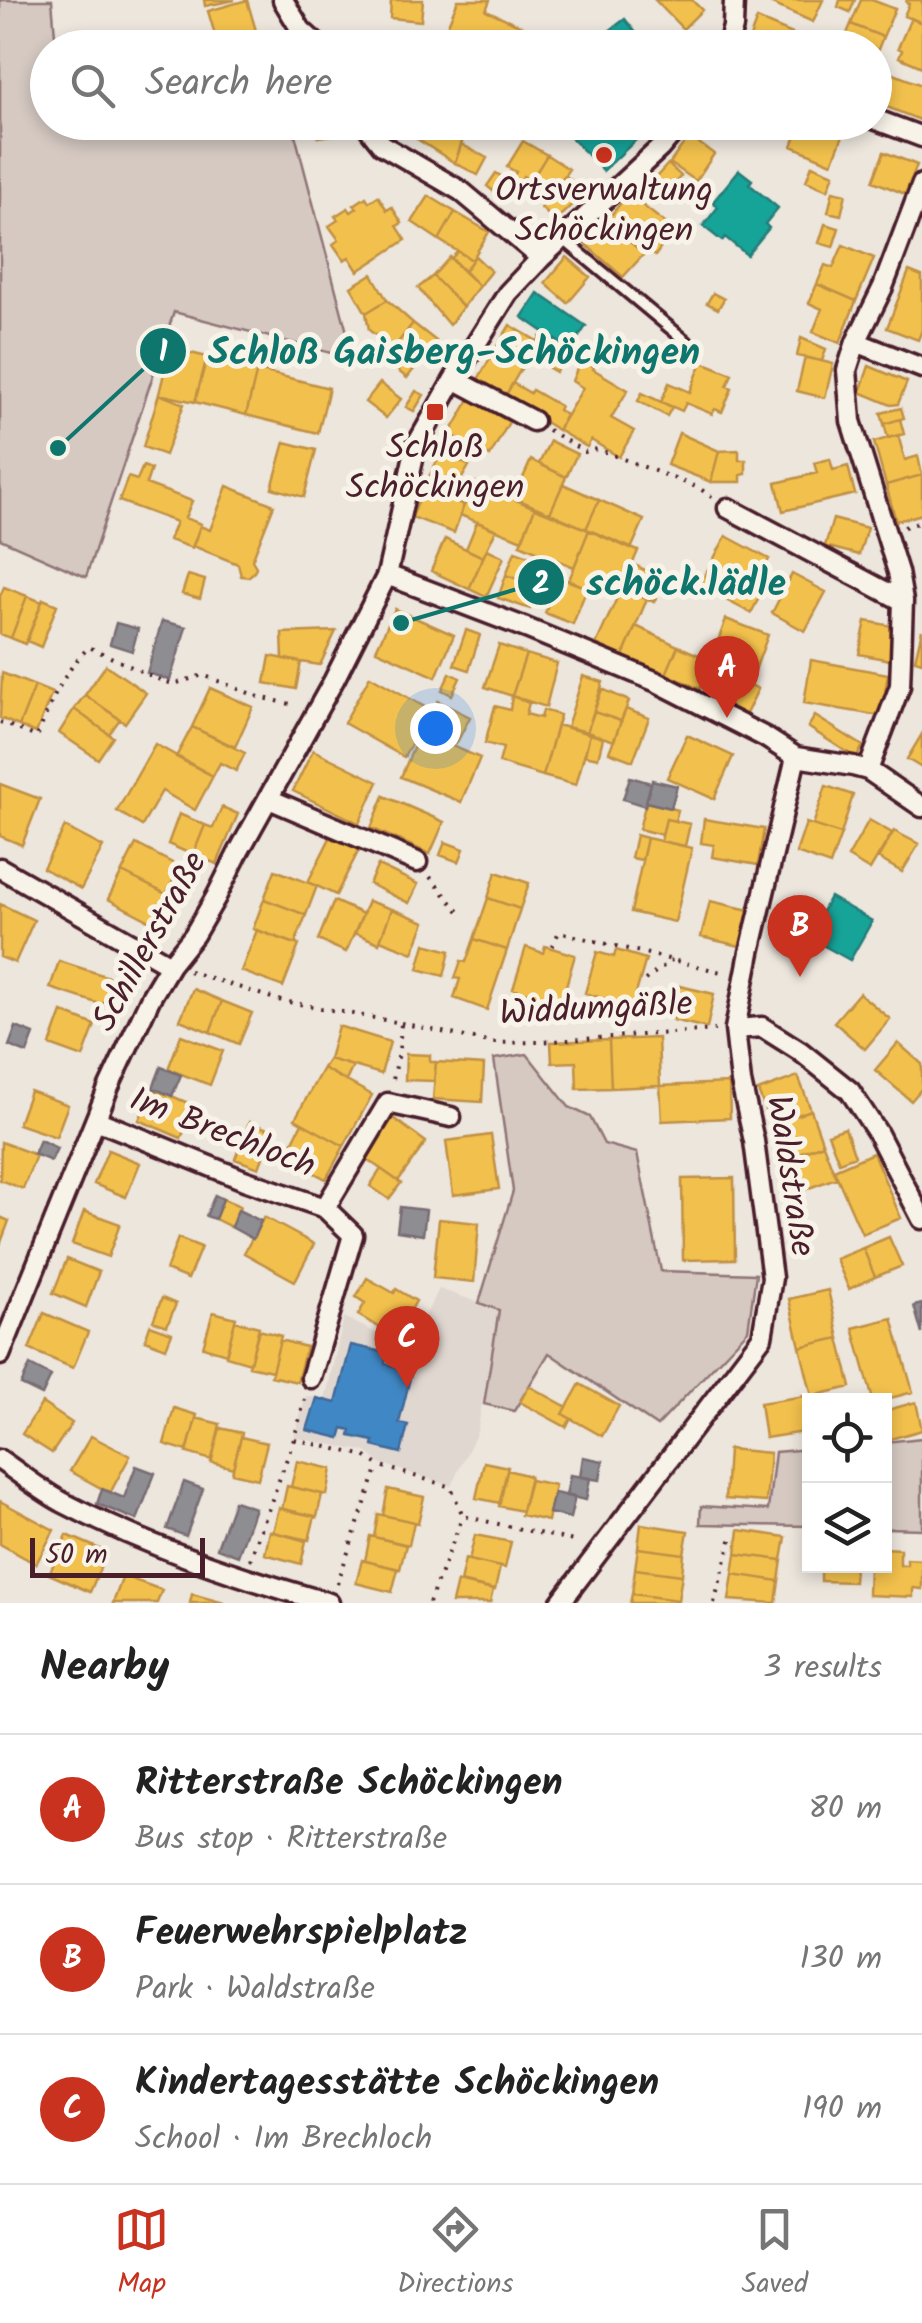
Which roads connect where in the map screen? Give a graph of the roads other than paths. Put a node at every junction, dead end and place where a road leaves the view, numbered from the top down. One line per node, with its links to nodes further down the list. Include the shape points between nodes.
1 (283, 0): 3 (street)
2 (734, 0): 4 (street)
3 (301, 30)
4 (732, 30)
5 (892, 126): 6 (street)
6 (922, 138)
7 (378, 140): 11 (street, via 462,191)
8 (667, 140): 10 (street, Schillerstraße)
9 (922, 184): 13 (street)
10 (562, 238): 11 (street, Schillerstraße); 12 (lane)
11 (541, 258): 15 (street, Schillerstraße, via 508,293)
12 (688, 342)
13 (856, 342): 14 (street); 19 (street, via 846,370 850,421)
14 (922, 368)
15 (454, 379): 16 (street); 18 (street, Schillerstraße, via 416,446)
16 (534, 421)
17 (728, 508): 19 (street)
18 (387, 575): 20 (street, via 657,682); 22 (street, Schillerstraße)
19 (903, 601): 21 (street, via 900,686)
20 (796, 757): 21 (street); 27 (street, Waldstraße)
21 (868, 770): 23 (street)
22 (269, 799): 24 (street); 26 (street, Schillerstraße, via 194,935)
23 (922, 808)
24 (418, 862)
25 (0, 868): 26 (street)
26 (170, 965): 29 (street, Schillerstraße)
27 (735, 1029): 31 (street, via 762,1028 850,1090); 36 (street, Waldstraße, via 772,1278 762,1337)
28 (451, 1117): 30 (street, Im Brechloch, via 388,1103)
29 (96, 1120): 30 (street, Im Brechloch); 32 (street, Schillerstraße)
30 (325, 1208): 33 (street, Im Brechloch, via 354,1235)
31 (922, 1219)
32 (0, 1355)
33 (312, 1378)
34 (0, 1460): 35 (street, via 60,1502 160,1547)
35 (329, 1603)
36 (560, 1603)

